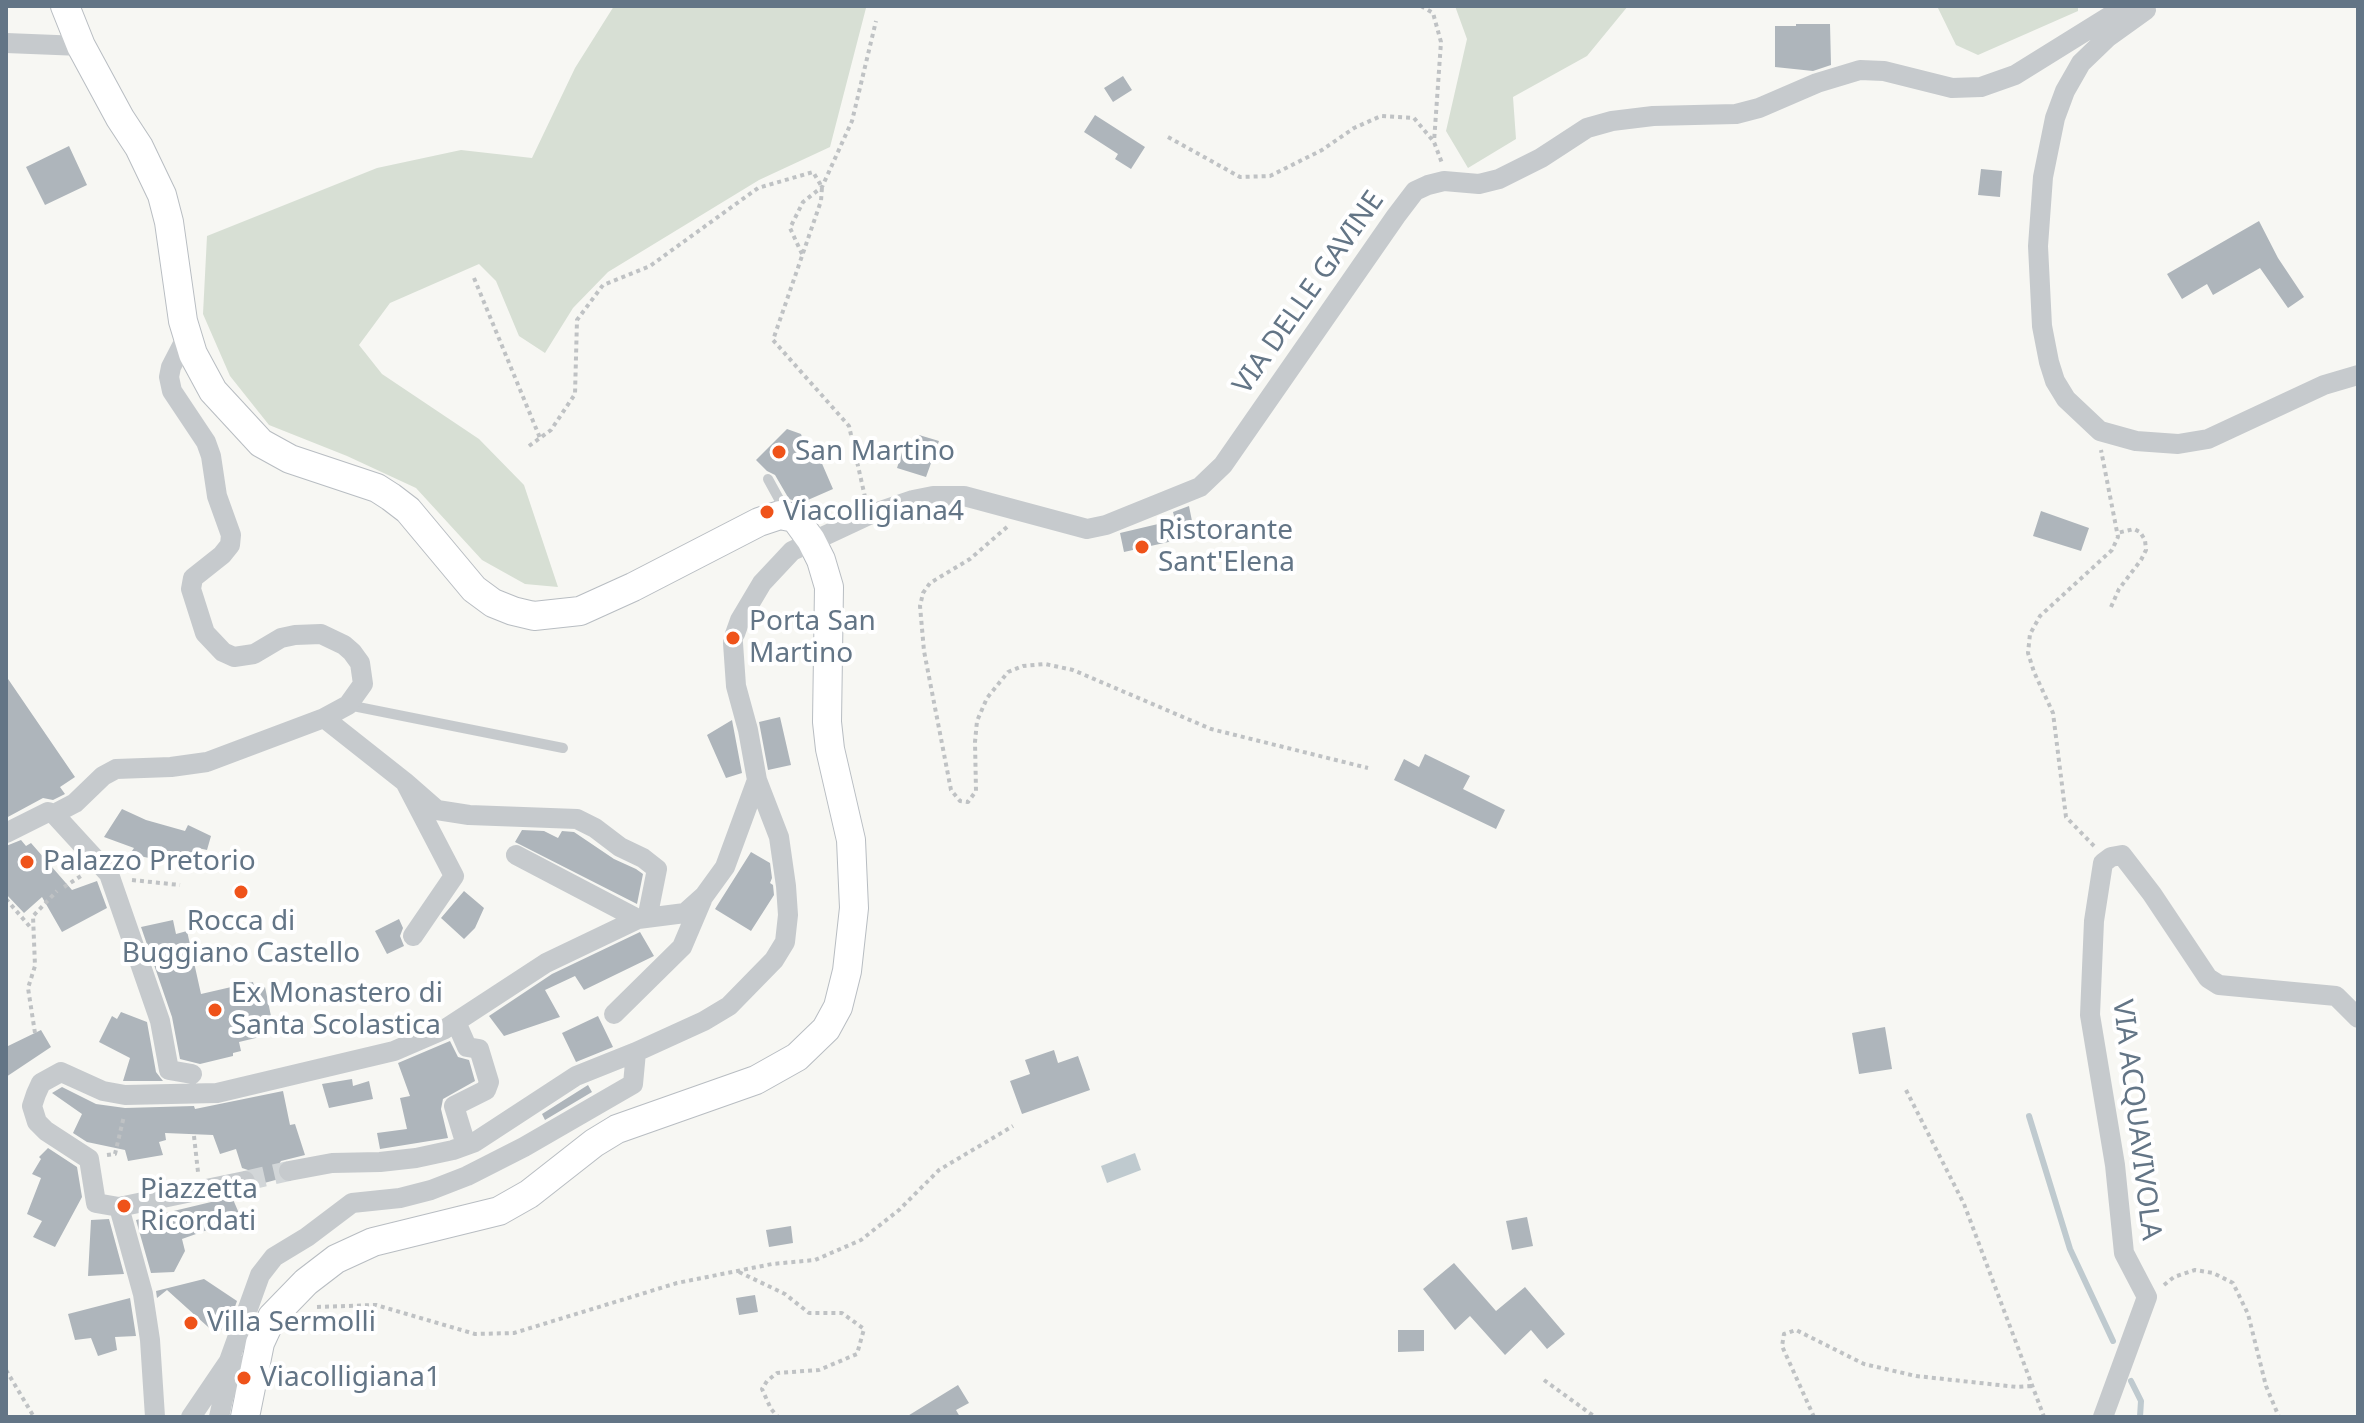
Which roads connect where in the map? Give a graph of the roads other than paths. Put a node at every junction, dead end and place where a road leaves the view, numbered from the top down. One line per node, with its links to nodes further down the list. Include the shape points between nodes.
1 (65, 6): 5 (street)
2 (2141, 6): 10 (street, VIA DELLE GAVINE, via 2118,11 2015,75 1981,87 1952,88 1860,70 1736,114 1653,116 1600,124 1499,179 1479,184 1444,181 1415,191 1223,465 1200,487 1087,529 964,496 933,496)
3 (2151, 6): 7 (street, via 2081,63 2055,118 2043,177 2038,246 2042,326 2055,381 2100,431 2178,444 2208,439 2324,385)
4 (6, 43): 5 (street)
5 (81, 46): 6 (street, via 162,195)
6 (188, 334): 9 (street, via 213,391 261,443 391,497 474,589 513,611 534,616 580,611 759,522); 11 (street, via 169,377 172,391 206,442 231,535 222,555 193,578 191,589 205,633 234,657 295,635 321,634 334,640 352,652 364,674)
7 (2358, 375)
8 (768, 479): 9 (lane)
9 (788, 516): 10 (street)
10 (811, 540): 14 (street, VIA DELLE GAVINE, via 792,551 762,583 734,639 736,686); 31 (street, via 829,587 827,722 854,873 847,971 826,1029 797,1057 756,1080 617,1129 499,1211 373,1242 336,1259 272,1317)
11 (348, 705): 12 (street); 13 (lane)
12 (324, 718): 15 (street); 16 (street, via 207,762 116,769)
13 (563, 748)
14 (757, 780): 19 (street, via 725,867); 25 (street, via 783,858 785,942 729,1006)
15 (405, 782): 20 (street, via 437,810 577,819 595,828 657,869); 21 (street, via 454,876)
16 (54, 814): 17 (street, via 48,812); 26 (street, via 105,870 160,1021 169,1070)
17 (6, 833)
18 (516, 855): 20 (street)
19 (704, 896): 20 (street, via 685,913); 22 (street, via 682,947)
20 (646, 918): 24 (street, via 546,963)
21 (413, 936)
22 (614, 1014)
23 (2358, 1018): 34 (street, VIA ACQUAVIVOLA, via 2336,996 2219,985 2208,978 2122,855 2103,863 2094,921 2090,1015 2124,1253 2147,1297)
24 (456, 1022): 27 (street, via 467,1047 479,1049 489,1082 486,1090 454,1106); 30 (street, via 394,1051 217,1093 125,1095 61,1072 41,1083 34,1113 46,1131 89,1159 96,1203)
25 (636, 1052): 27 (street, via 576,1076); 31 (street, via 633,1084 524,1147 431,1190 352,1203 274,1257 260,1275 229,1361)
26 (192, 1074)
27 (466, 1145): 28 (street, via 416,1158)
28 (289, 1171)
29 (245, 1181): 30 (street)
30 (120, 1212): 32 (street, via 143,1294)
31 (222, 1409): 33 (street)
32 (155, 1417)
33 (191, 1417)
34 (2103, 1417)

